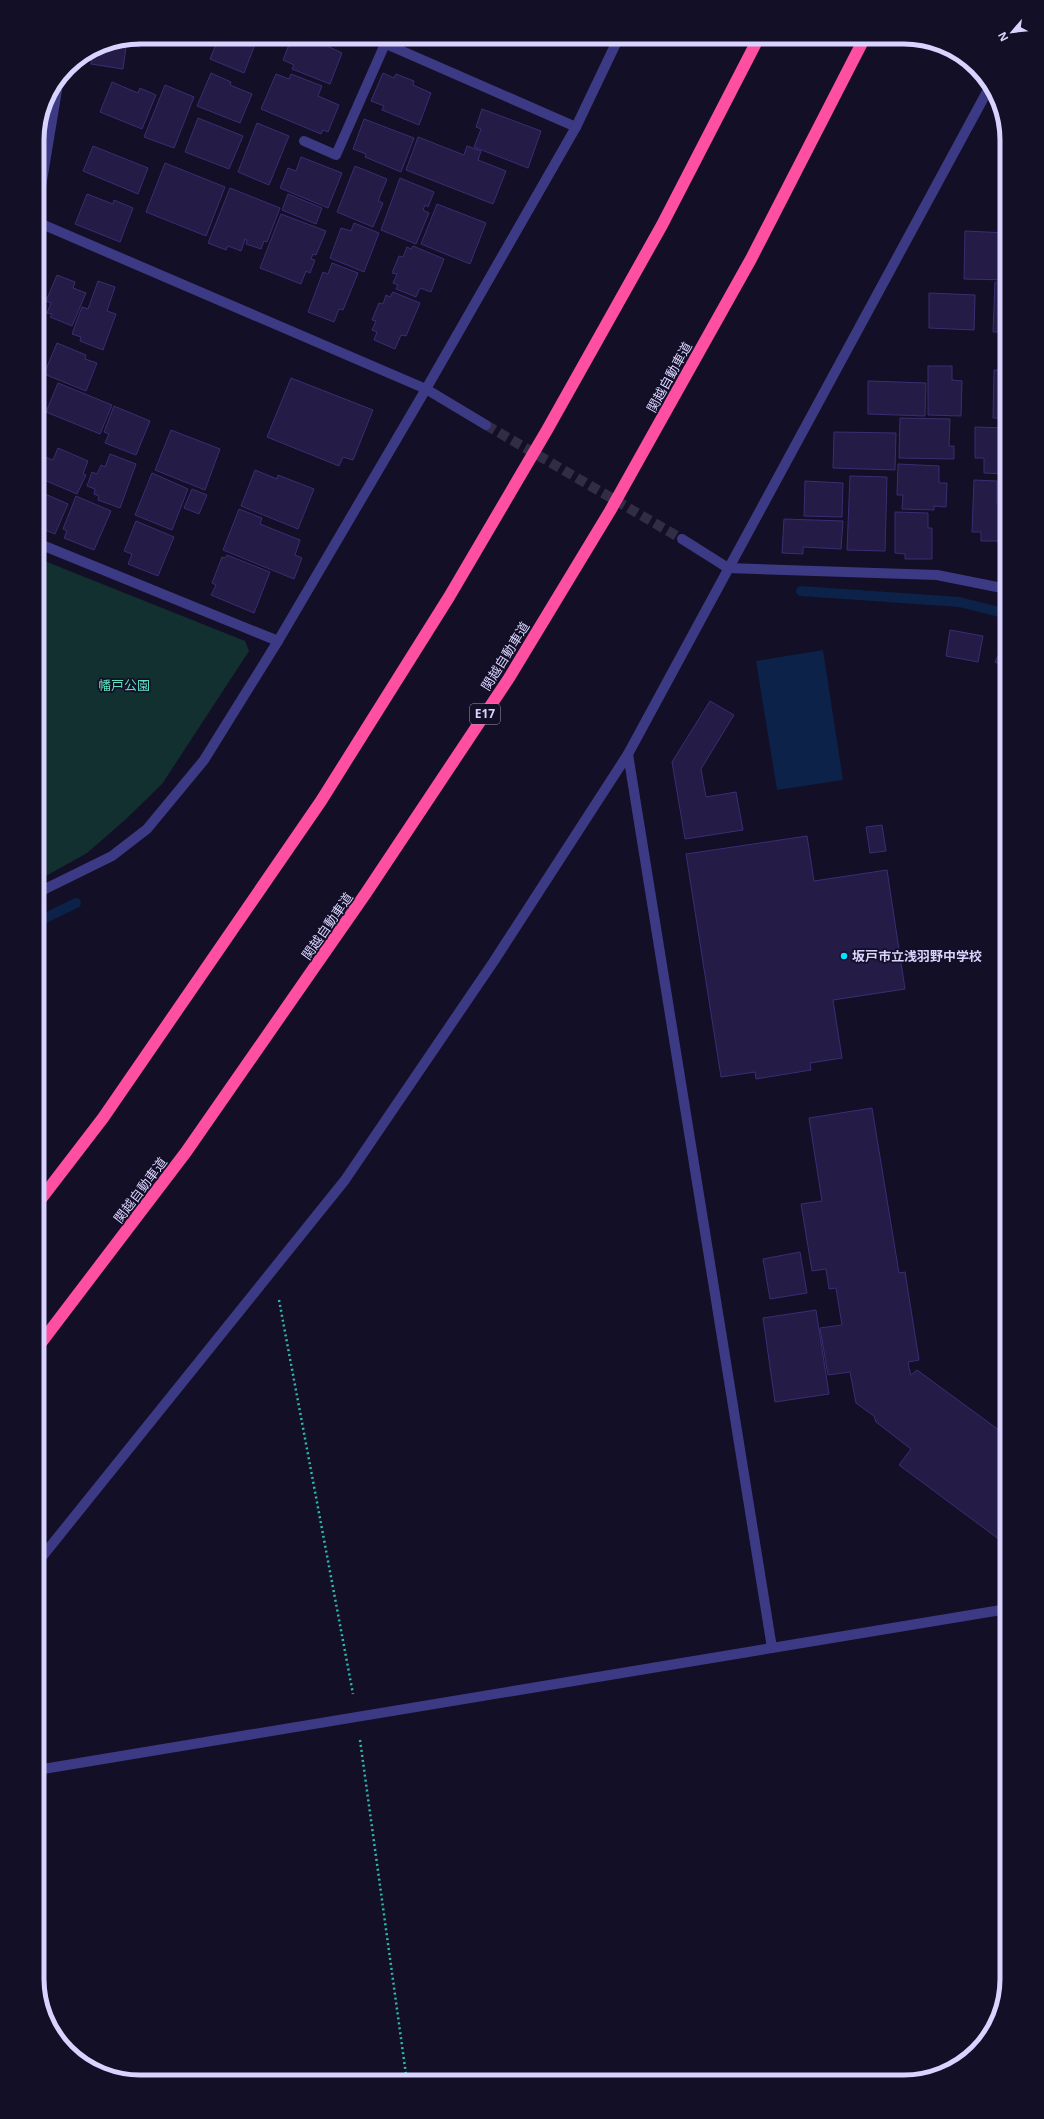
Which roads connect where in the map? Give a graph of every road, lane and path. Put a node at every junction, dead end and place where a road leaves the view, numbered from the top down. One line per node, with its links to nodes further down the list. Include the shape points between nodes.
1 (385, 44): 7 (street); 8 (street, via 336,155)
2 (616, 44): 7 (street)
3 (755, 44): 20 (highway, via 662,225 547,430 449,597 316,807 103,1118)
4 (860, 44): 22 (highway, 関越自動車道 / E17, via 751,259 610,511 509,678 366,893 186,1152)
5 (57, 92): 9 (street)
6 (987, 92): 15 (street)
7 (576, 127): 11 (street)
8 (304, 141)
9 (44, 169)
10 (44, 225): 11 (street)
11 (426, 389): 12 (street); 17 (street)
12 (486, 424)
13 (682, 539): 15 (street)
14 (44, 546): 17 (street)
15 (728, 568): 16 (street, via 936,575); 18 (street)
16 (1000, 588)
17 (278, 641): 19 (street, via 204,760 147,829 112,856)
18 (628, 754): 21 (street, via 494,961 349,1173); 25 (street)
19 (44, 890)
20 (44, 1195)
21 (274, 1270): 23 (street); 26 (path)
22 (44, 1339)
23 (44, 1554)
24 (1000, 1611): 25 (street)
25 (772, 1648): 26 (street, via 453,1699)
26 (357, 1717): 27 (street); 28 (path)
27 (44, 1769)
28 (406, 2075)

